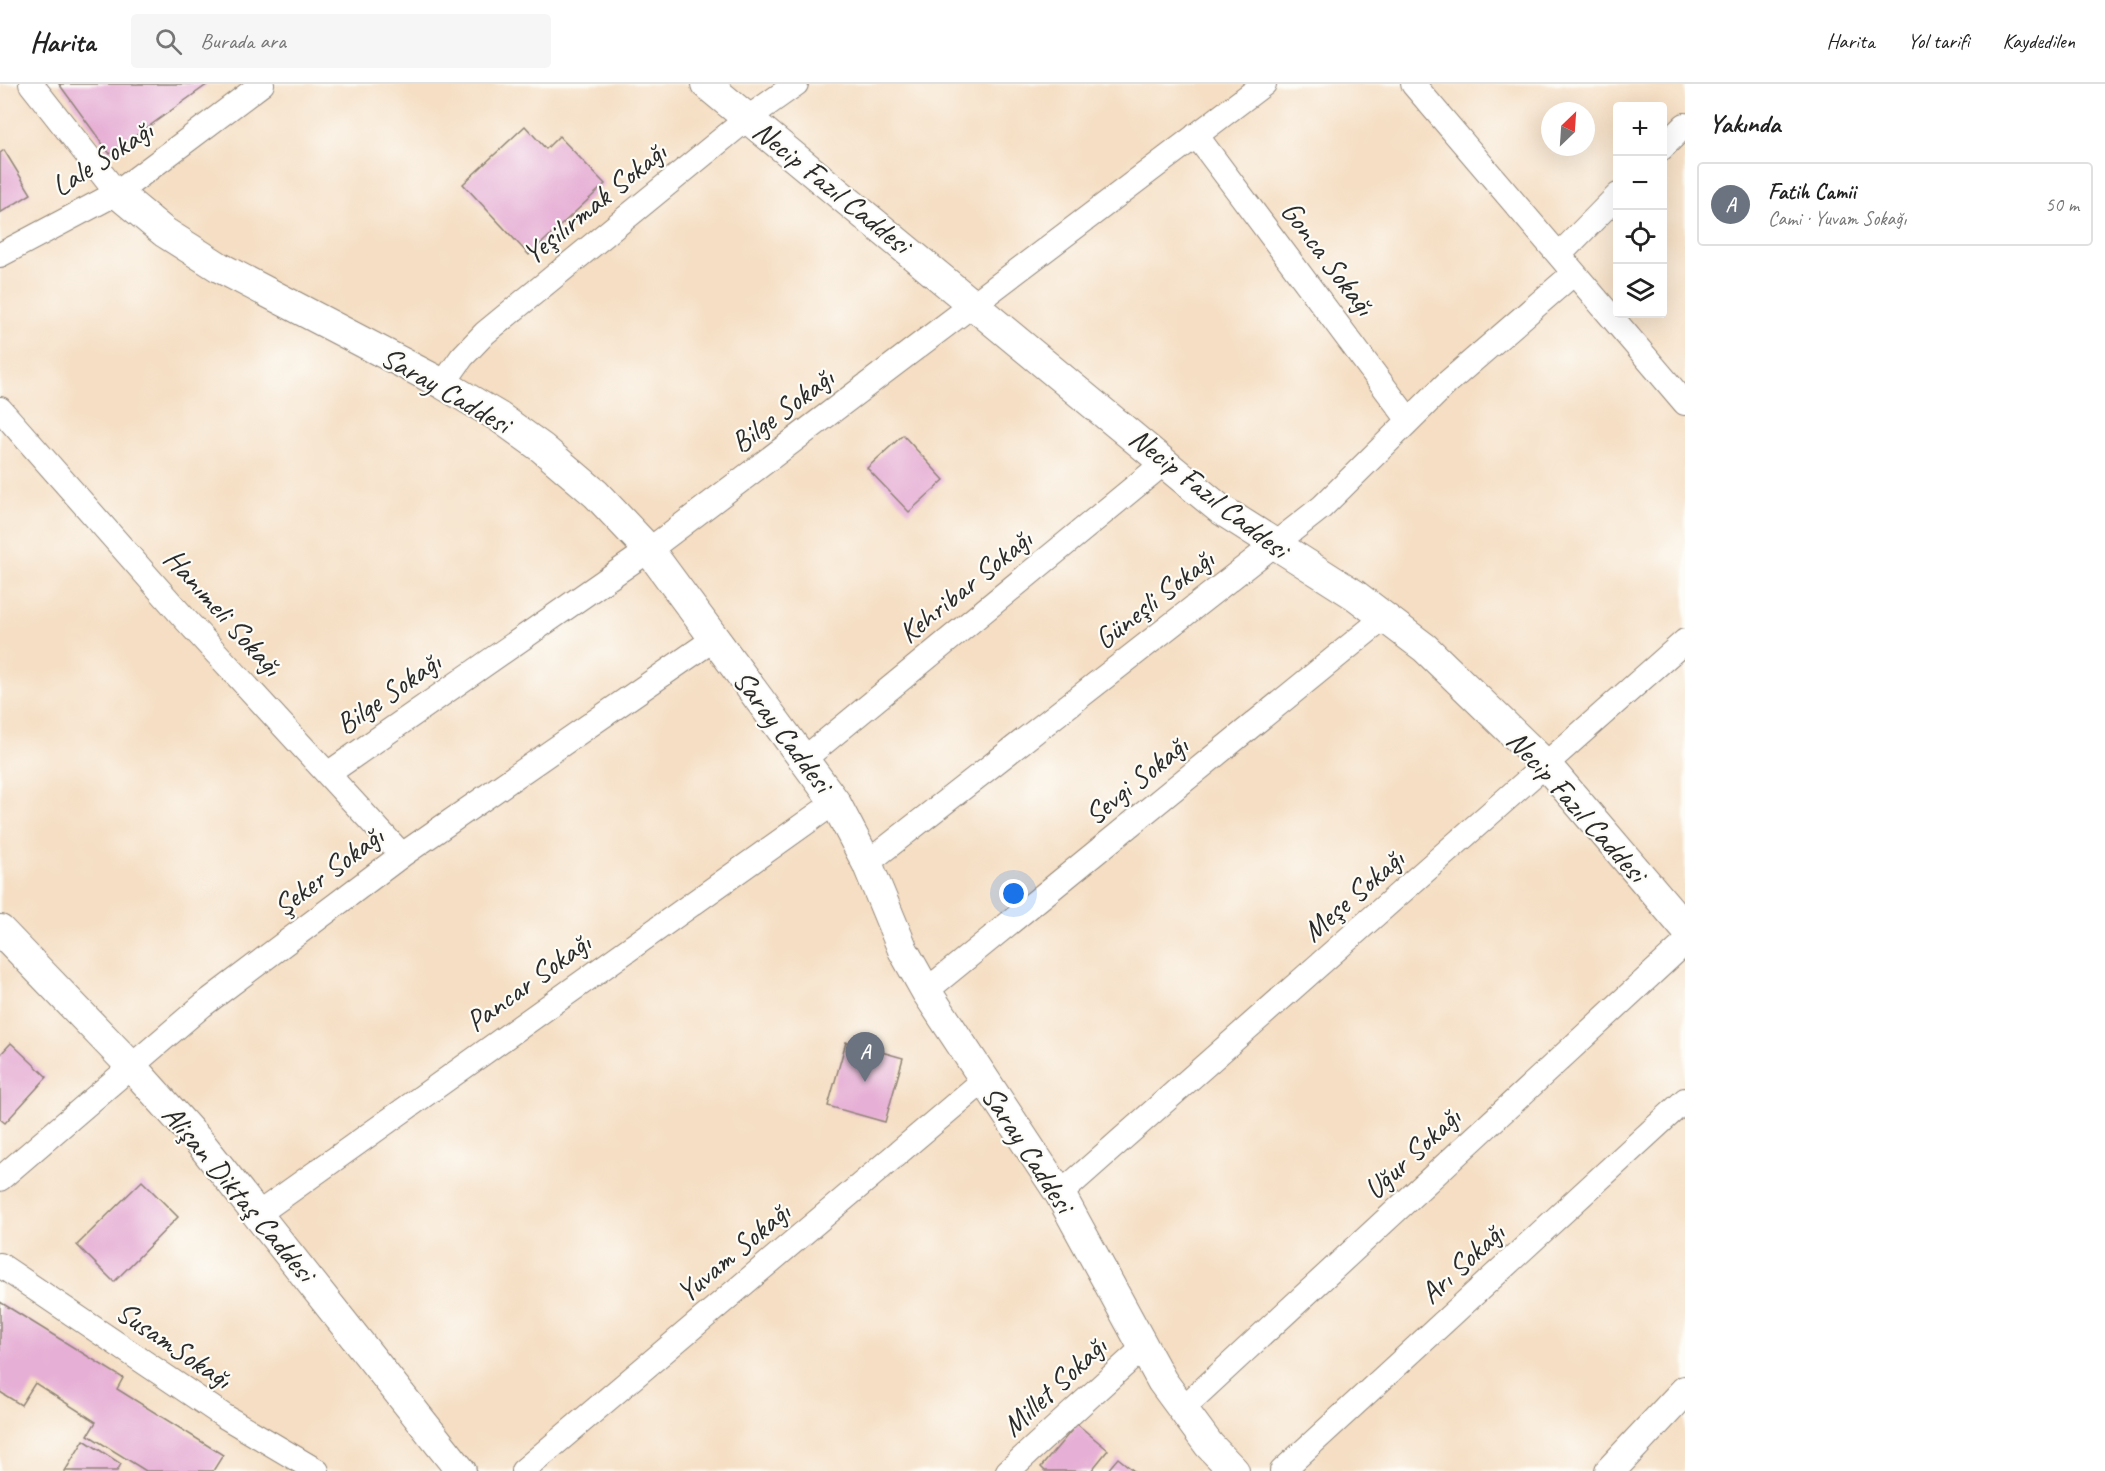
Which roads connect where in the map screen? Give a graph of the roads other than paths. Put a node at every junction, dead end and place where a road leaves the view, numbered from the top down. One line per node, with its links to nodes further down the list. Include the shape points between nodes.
1 (31, 84): 11 (street)
2 (262, 84): 11 (street, Lale Sokağı)
3 (706, 84): 7 (street, Necip Fazıl Caddesi)
4 (796, 84): 7 (street, Yeşilırmak Sokağı)
5 (1264, 84): 9 (street, Bilge Sokağı)
6 (1413, 84): 14 (street)
7 (748, 118): 15 (street, Necip Fazıl Caddesi); 16 (street, Yeşilırmak Sokağı, via 484,333)
8 (1685, 125): 10 (street)
9 (1196, 135): 15 (street, Bilge Sokağı); 19 (street, Gonca Sokağı)
10 (1667, 143)
11 (117, 193): 13 (street, Lale Sokağı); 16 (street, Saray Caddesi, via 164,232 219,267)
12 (1613, 201): 14 (street, Güneşli Sokağı)
13 (0, 255)
14 (1567, 264): 17 (street); 19 (street, Güneşli Sokağı)
15 (975, 304): 20 (street, Necip Fazıl Caddesi); 22 (street, Bilge Sokağı)
16 (443, 384): 22 (street, Saray Caddesi, via 542,448 596,494)
17 (1685, 403)
18 (0, 409): 28 (street, Hanımeli Sokağı, via 185,619)
19 (1408, 419): 21 (street, Güneşli Sokağı, via 1322,507)
20 (1165, 462): 21 (street, Necip Fazıl Caddesi, via 1220,509); 26 (street, Kehribar Sokağı)
21 (1274, 546): 23 (street, Necip Fazıl Caddesi); 31 (street, Güneşli Sokağı)
22 (649, 550): 24 (street, Saray Caddesi); 28 (street, Bilge Sokağı)
23 (1385, 617): 27 (street, Necip Fazıl Caddesi, via 1425,648); 35 (street, Sevgi Sokağı)
24 (714, 639): 26 (street, Saray Caddesi); 30 (street, Şeker Sokağı)
25 (1685, 641): 27 (street, Meşe Sokağı)
26 (804, 759): 29 (street, Saray Caddesi)
27 (1547, 766): 32 (street, Necip Fazıl Caddesi); 40 (street, Meşe Sokağı)
28 (328, 773): 30 (street, Hanımeli Sokağı)
29 (835, 802): 31 (street, Saray Caddesi); 41 (street, Pancar Sokağı)
30 (402, 855): 36 (street, Şeker Sokağı, via 203,1005)
31 (867, 863): 35 (street, Saray Caddesi, via 903,950)
32 (1685, 928)
33 (0, 930): 36 (street, Alişan Diktaş Caddesi)
34 (1685, 944): 45 (street, Uğur Sokağı)
35 (926, 991): 37 (street, Saray Caddesi)
36 (131, 1066): 39 (street, Şeker Sokağı); 41 (street, Alişan Diktaş Caddesi)
37 (983, 1081): 40 (street, Saray Caddesi); 48 (street, Yuvam Sokağı)
38 (1685, 1100): 51 (street, Arı Sokağı)
39 (0, 1179)
40 (1060, 1194): 43 (street, Saray Caddesi)
41 (258, 1214): 47 (street, Alişan Diktaş Caddesi)
42 (0, 1265): 46 (street, SusamSokağı, via 224,1416)
43 (1143, 1347): 45 (street, Saray Caddesi); 49 (street, Millet Sokağı)
44 (1685, 1391): 52 (street)
45 (1182, 1409): 50 (street, Saray Caddesi)
46 (317, 1471)
47 (461, 1471)
48 (523, 1471)
49 (1008, 1471)
50 (1234, 1471)
51 (1282, 1471)
52 (1610, 1471)

